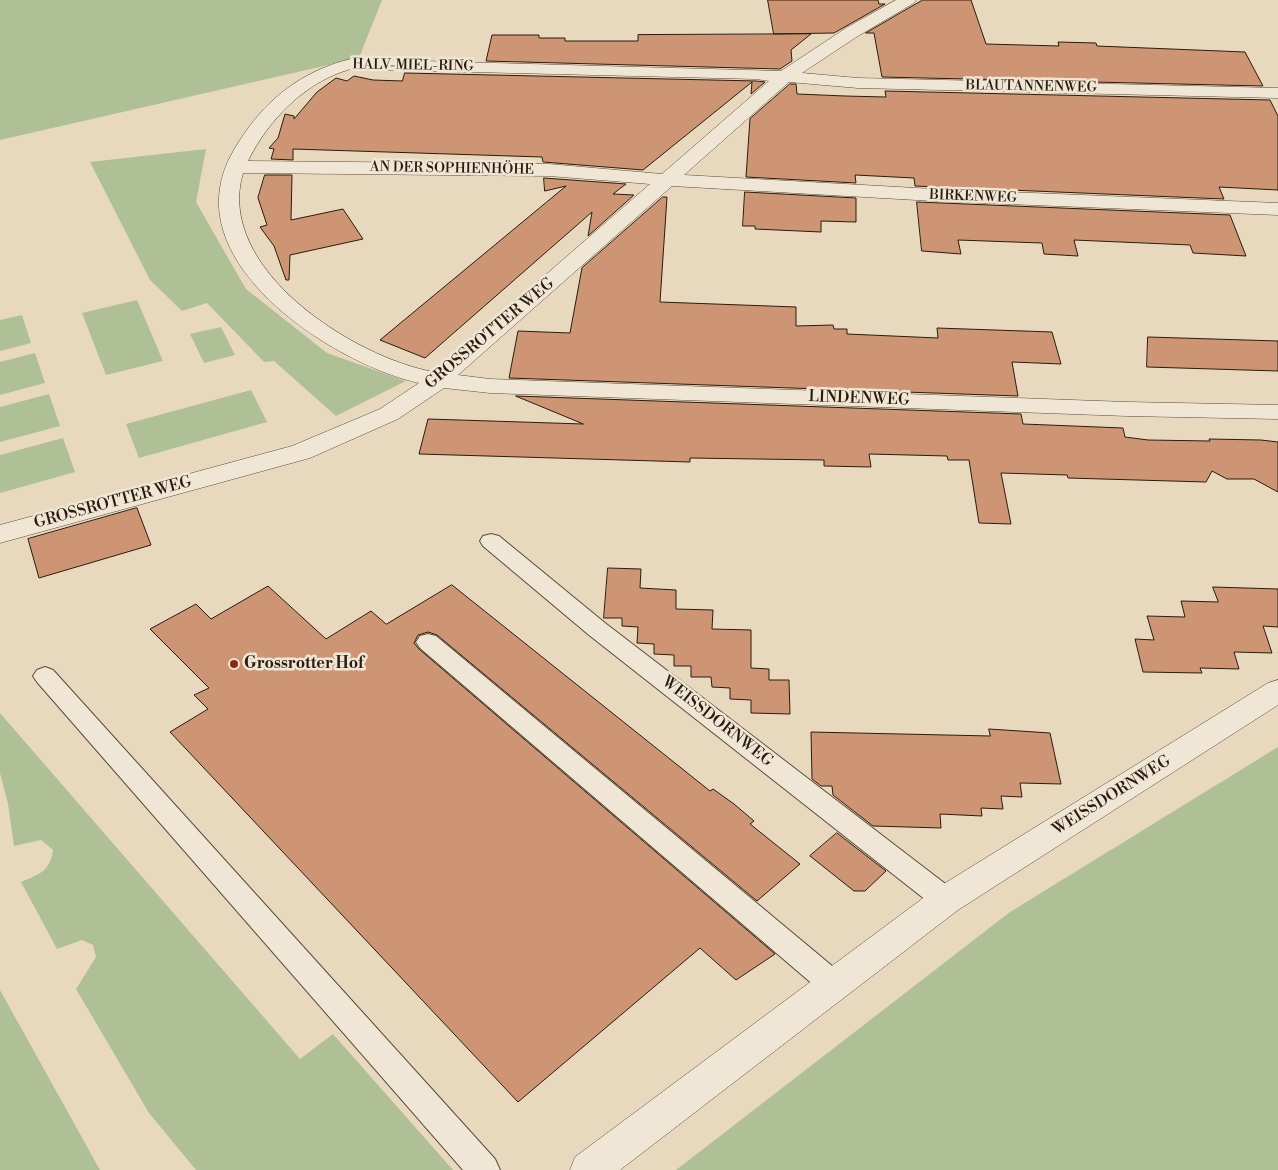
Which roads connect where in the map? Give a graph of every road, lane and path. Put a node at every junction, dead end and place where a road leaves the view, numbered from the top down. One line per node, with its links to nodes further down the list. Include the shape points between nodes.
1 (908, 0): 2 (street, GROSSROTTER WEG)
2 (785, 76): 3 (street, BLAUTANNENWEG, via 858,83); 4 (street, HALV-MIEL-RING, via 351,64 312,79 288,96 246,144); 5 (street, GROSSROTTER WEG)
3 (1278, 93)
4 (235, 167): 5 (street, AN DER SOPHIENHÖHE, via 549,170); 7 (street, HALV-MIEL-RING, via 229,198 234,228 249,261 270,289 305,320 347,348 391,368)
5 (668, 180): 6 (street, BIRKENWEG, via 934,195); 7 (street, GROSSROTTER WEG)
6 (1278, 208)
7 (439, 380): 8 (street, LINDENWEG, via 500,386); 9 (street, GROSSROTTER WEG, via 389,414 301,452)
8 (1278, 412)
9 (0, 534)
10 (491, 541): 14 (lane, WEISSDORNWEG, via 597,629)
11 (428, 642): 15 (lane)
12 (45, 676): 16 (lane)
13 (1278, 691): 14 (street, WEISSDORNWEG)
14 (946, 900): 15 (street, WEISSDORNWEG)
15 (833, 984): 17 (street, WEISSDORNWEG)
16 (484, 1170)
17 (590, 1170)

